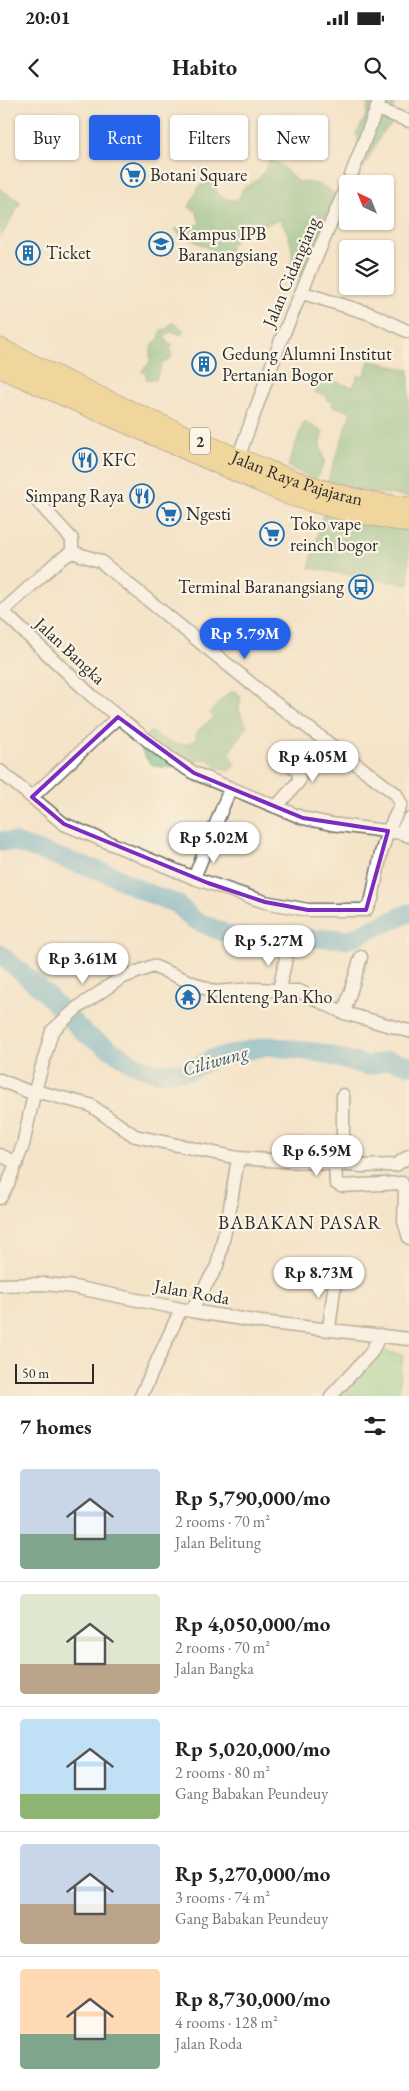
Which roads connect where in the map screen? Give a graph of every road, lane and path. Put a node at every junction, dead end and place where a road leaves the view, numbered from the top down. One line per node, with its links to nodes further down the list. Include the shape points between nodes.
1 (378, 105): 2 (street); 3 (street, Jalan Cidangiang)
2 (409, 121)
3 (303, 293): 4 (street, via 371,314); 7 (street, Jalan Cidangiang, via 281,340)
4 (409, 332)
5 (0, 348): 7 (highway, Jalan Raya Pajajaran / 2, via 109,402)
6 (0, 368): 9 (highway, Jalan Raya Pajajaran / 2, via 291,496)
7 (238, 458): 9 (highway, Jalan Raya Pajajaran / 2)
8 (38, 502): 12 (street, via 72,539)
9 (343, 503): 10 (highway, Jalan Raya Pajajaran / 2); 11 (highway, Jalan Raya Pajajaran / 2)
10 (409, 508)
11 (409, 523)
12 (72, 552): 13 (street); 21 (street, via 100,561 270,699 396,794 401,804)
13 (1, 610): 14 (street, Jalan Bangka)
14 (118, 718): 17 (street, Jalan Bangka, via 171,759); 18 (street)
15 (284, 759): 19 (street, via 298,771 300,780)
16 (0, 771): 18 (street)
17 (230, 789): 19 (street, Jalan Bangka); 23 (street)
18 (32, 797): 23 (street, via 64,824)
19 (276, 808): 21 (street, Jalan Bangka, via 331,824)
20 (409, 819): 22 (street)
21 (388, 831): 22 (street, Jalan Bangka); 23 (street, via 370,906 362,912 283,906)
22 (405, 834)
23 (194, 878)
24 (288, 949): 26 (street)
25 (361, 957): 27 (street)
26 (279, 990): 27 (street, via 299,991); 30 (street, via 214,992 153,966 121,978 77,1008 50,1034)
27 (344, 1013): 28 (street)
28 (409, 1031)
29 (0, 1080): 30 (street)
30 (34, 1092): 34 (street, via 90,1105 135,1136); 35 (street)
31 (343, 1095): 36 (street, via 343,1136)
32 (0, 1155): 35 (street)
33 (409, 1156): 36 (street, via 396,1165)
34 (238, 1158): 36 (street); 41 (street, via 217,1266)
35 (17, 1163): 37 (street)
36 (336, 1164): 38 (street, via 336,1184 341,1186 402,1184 405,1191 404,1221)
37 (0, 1198)
38 (409, 1238)
39 (336, 1274): 42 (street)
40 (0, 1284): 41 (street, Jalan Roda, via 74,1287)
41 (186, 1310): 42 (street, Jalan Roda); 45 (street)
42 (329, 1328): 43 (street, Jalan Roda)
43 (380, 1335): 44 (street, Jalan Roda); 46 (street, via 371,1353)
44 (409, 1339)
45 (141, 1396)
46 (332, 1396)

